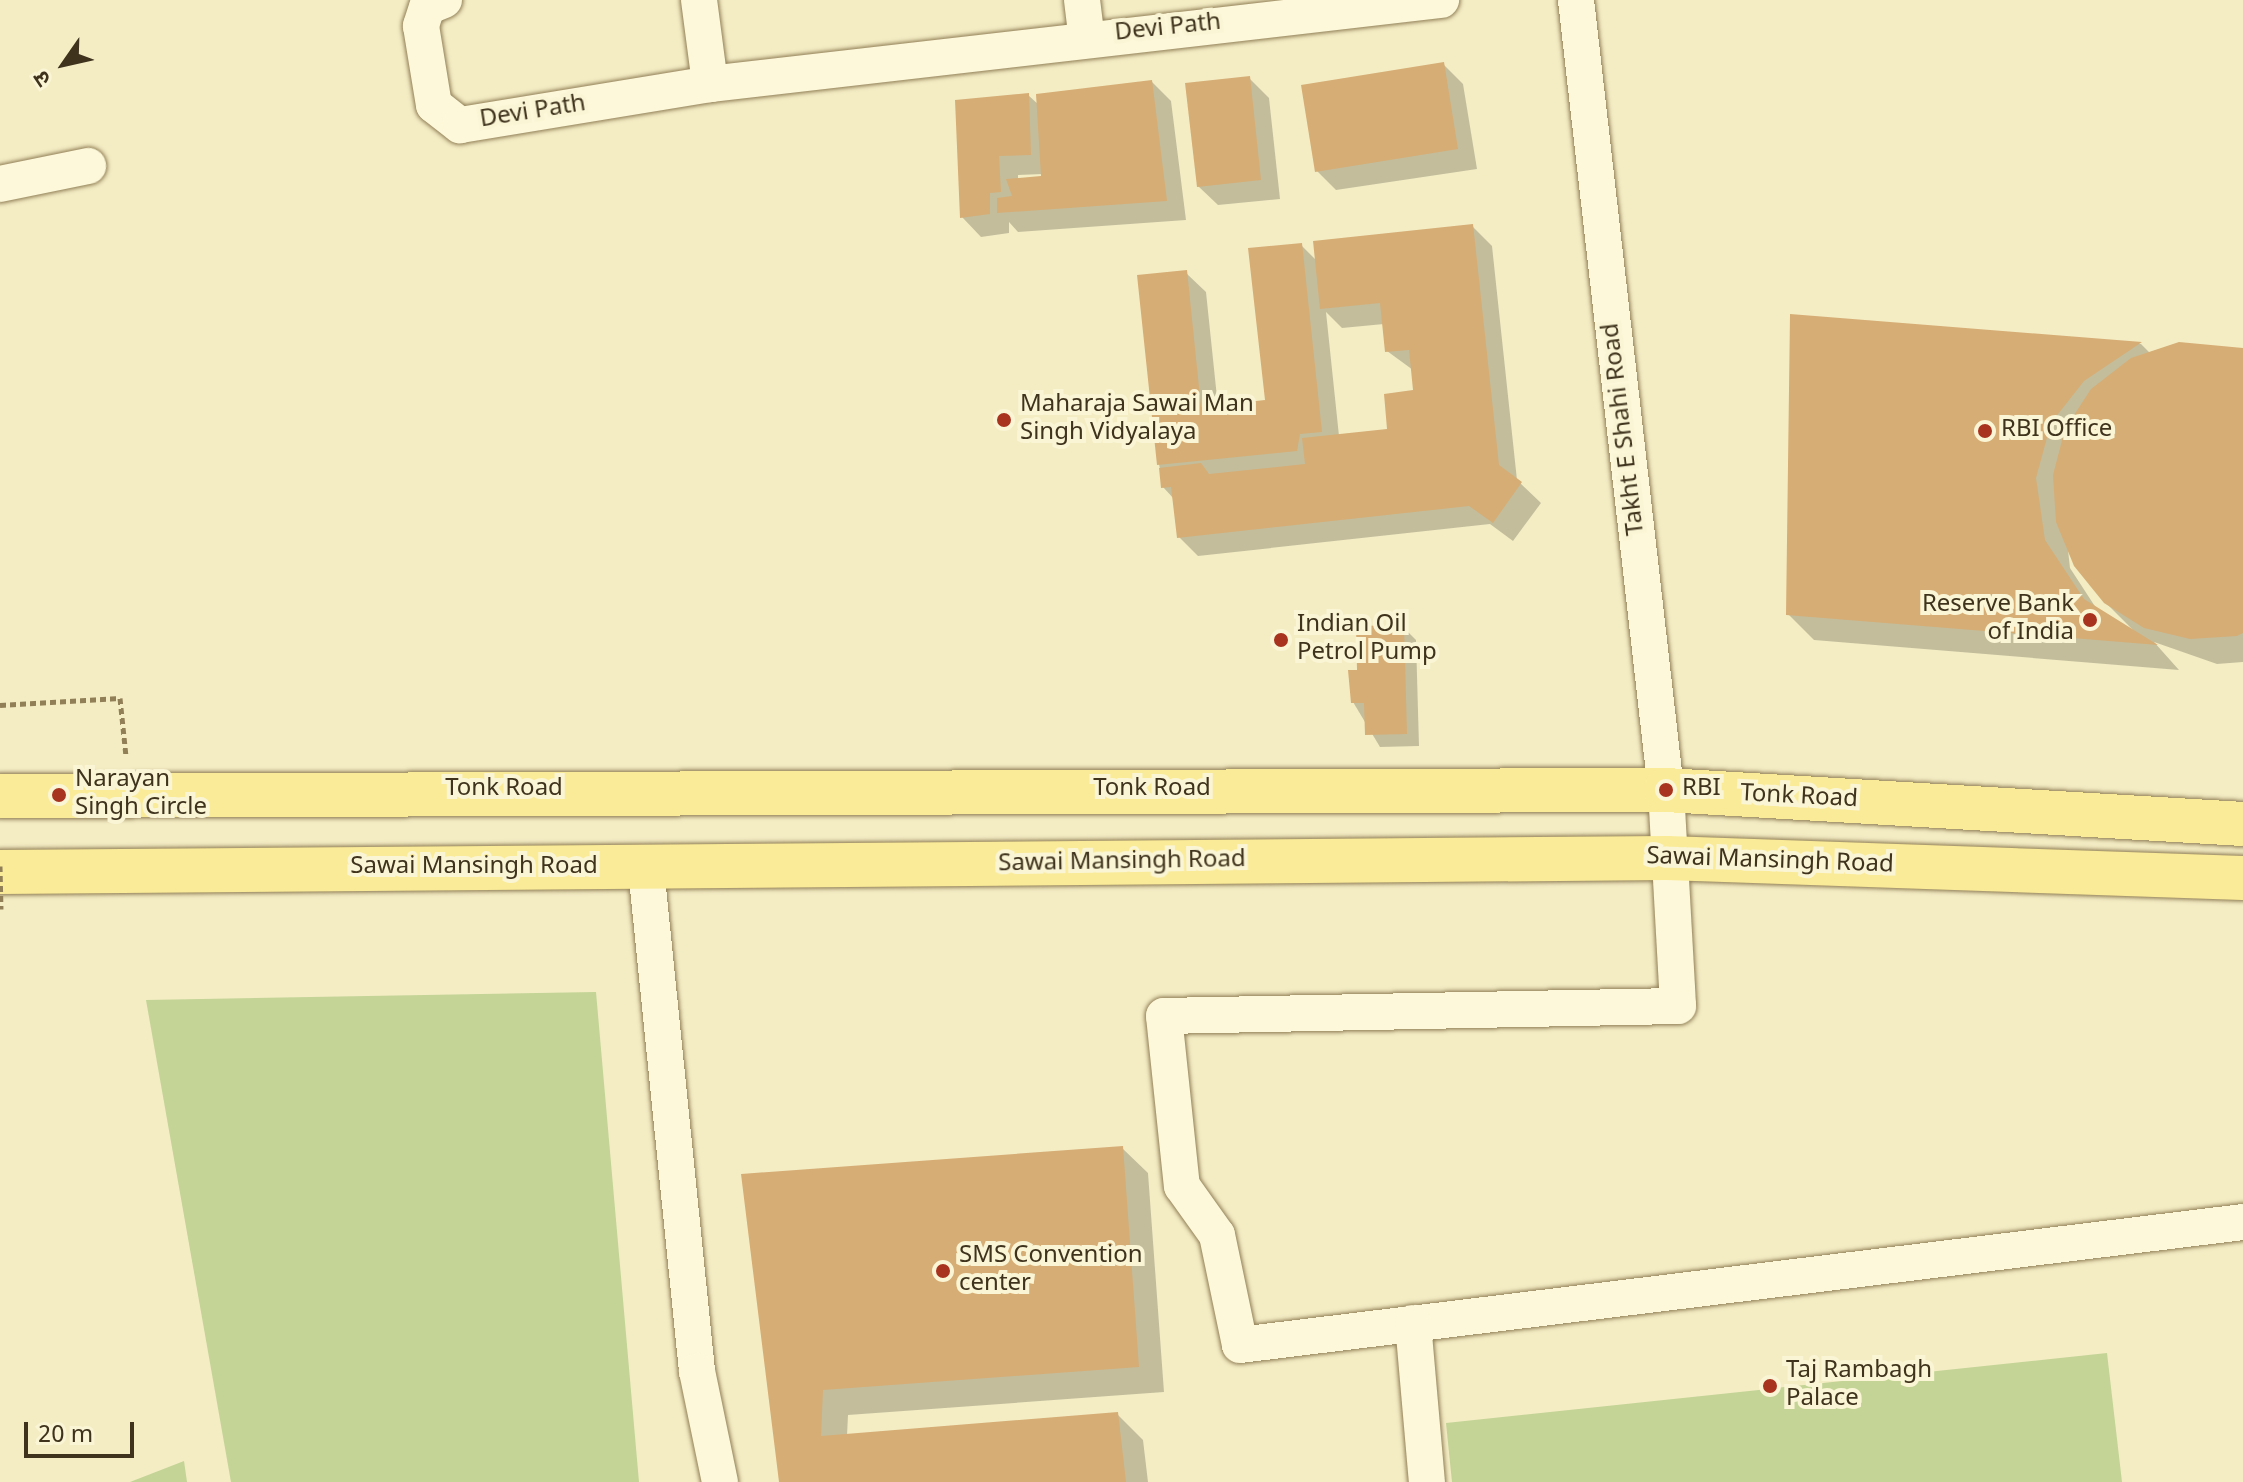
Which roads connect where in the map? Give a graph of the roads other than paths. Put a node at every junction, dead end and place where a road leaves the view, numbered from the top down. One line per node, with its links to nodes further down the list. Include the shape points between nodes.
1 (444, 0): 7 (street, Devi Path, via 427,7 421,26 434,105 451,123)
2 (699, 0): 7 (street)
3 (1082, 0): 6 (street, Devi Path)
4 (1441, 0): 6 (street, Devi Path)
5 (1576, 0): 11 (street, Takht E Shahi Road)
6 (1087, 38): 7 (street, Devi Path)
7 (710, 84)
8 (88, 166): 9 (street)
9 (0, 184)
10 (0, 786): 12 (main road)
11 (1666, 790): 12 (main road, Tonk Road); 14 (main road, Tonk Road); 15 (street, Takht E Shahi Road)
12 (59, 795): 13 (main road)
13 (0, 796)
14 (2243, 824)
15 (1667, 858): 16 (main road, Sawai Mansingh Road); 17 (main road, Sawai Mansingh Road); 20 (street, Takht E Shahi Road, via 1678,1006 1164,1016 1182,1186 1217,1235 1240,1345)
16 (646, 868): 18 (main road, Sawai Mansingh Road); 21 (street, via 697,1371)
17 (2243, 878)
18 (1, 890)
19 (2243, 1222): 20 (street)
20 (1413, 1323): 22 (street)
21 (720, 1482)
22 (1427, 1482)

